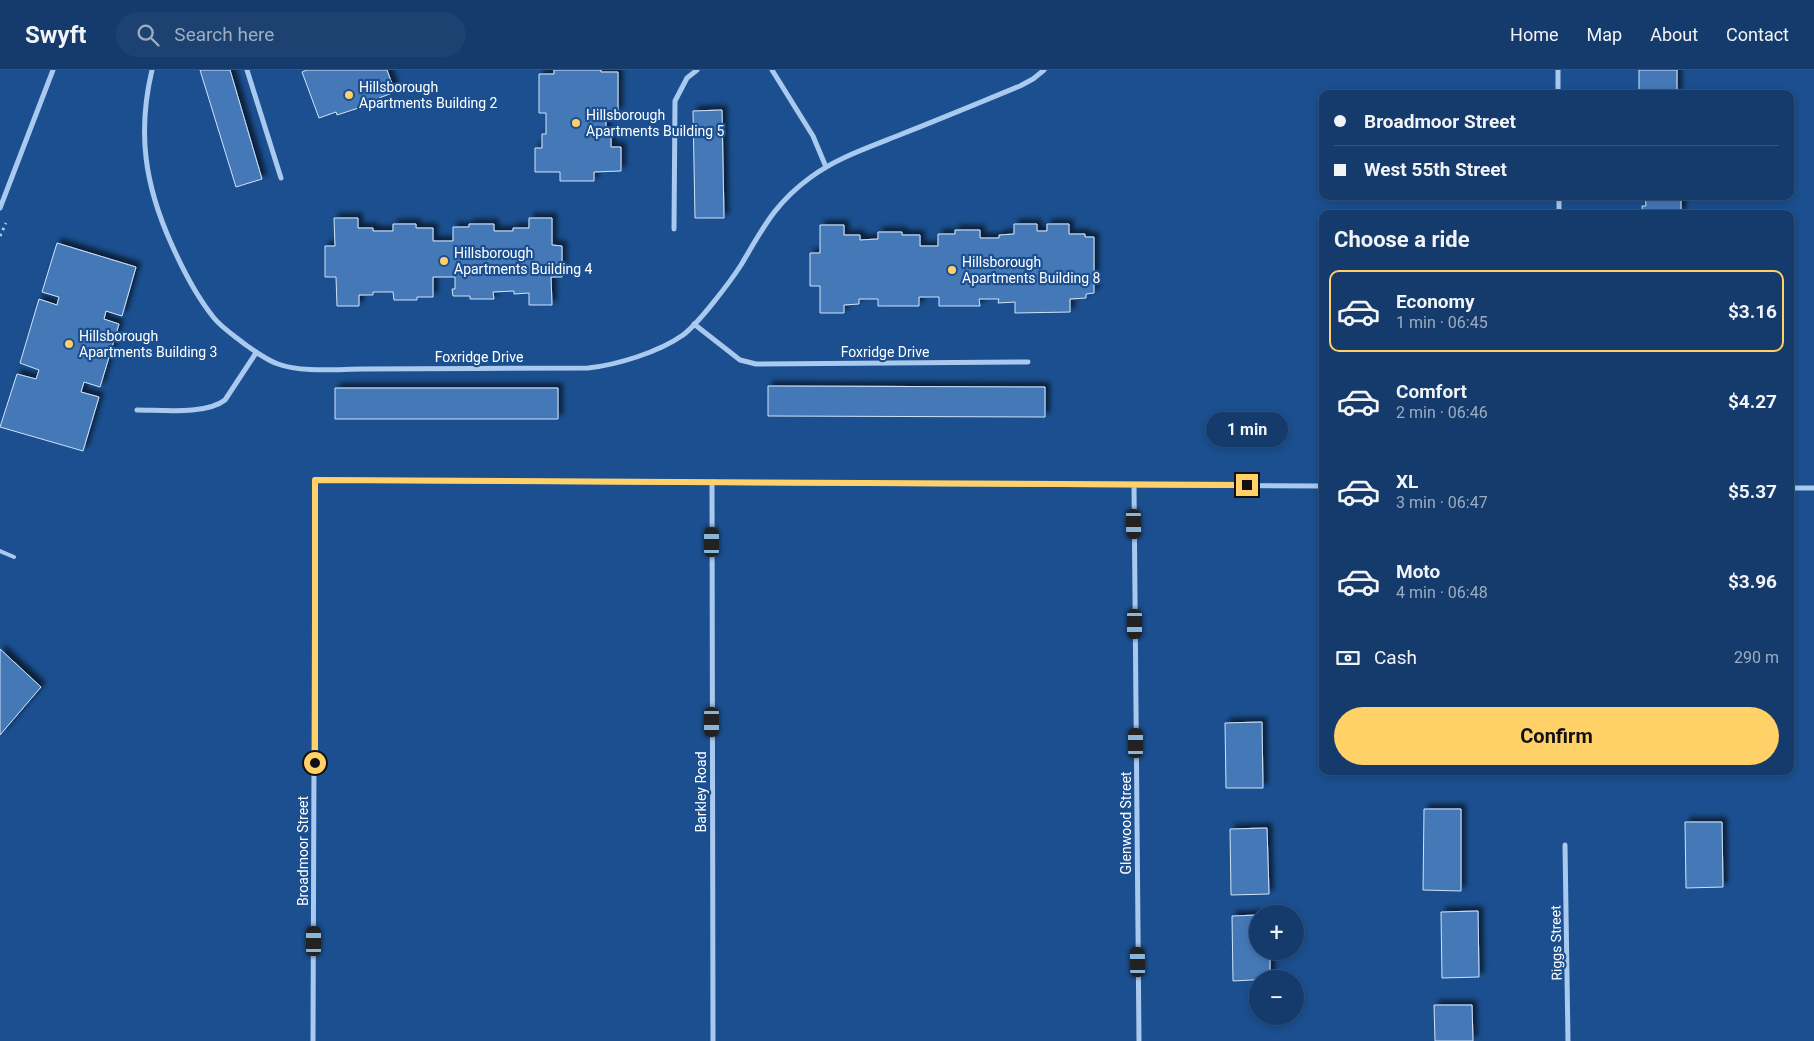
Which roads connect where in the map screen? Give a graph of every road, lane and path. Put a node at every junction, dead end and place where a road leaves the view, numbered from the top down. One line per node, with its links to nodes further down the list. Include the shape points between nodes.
1 (53, 70): 11 (street)
2 (152, 70): 14 (street, Foxridge Drive, via 146,98 145,154 149,184 161,220 176,256 213,317)
3 (247, 70): 10 (street)
4 (697, 70): 12 (street, via 687,78 675,101)
5 (772, 70): 9 (street, via 813,136)
6 (1044, 70): 9 (street, Foxridge Drive, via 1020,86)
7 (1558, 70): 8 (street)
8 (1558, 90)
9 (826, 167): 13 (street, Foxridge Drive, via 777,208 740,266)
10 (281, 178)
11 (0, 208)
12 (674, 229)
13 (694, 324): 14 (street, Foxridge Drive, via 663,346 620,362 588,368 295,368); 15 (street, Foxridge Drive, via 748,363)
14 (256, 353): 16 (street, via 225,400 218,405 204,410)
15 (1028, 362)
16 (137, 410)
17 (712, 482): 18 (street); 25 (street, Broadmoor Street, via 315,480); 26 (street, Barkley Road)
18 (1134, 484): 19 (street); 27 (street, Glenwood Street)
19 (1319, 486)
20 (1794, 488): 21 (street)
21 (1814, 488)
22 (0, 551): 23 (lane)
23 (14, 557)
24 (1565, 845): 28 (street, Riggs Street)
25 (313, 1041)
26 (713, 1041)
27 (1139, 1041)
28 (1568, 1041)

